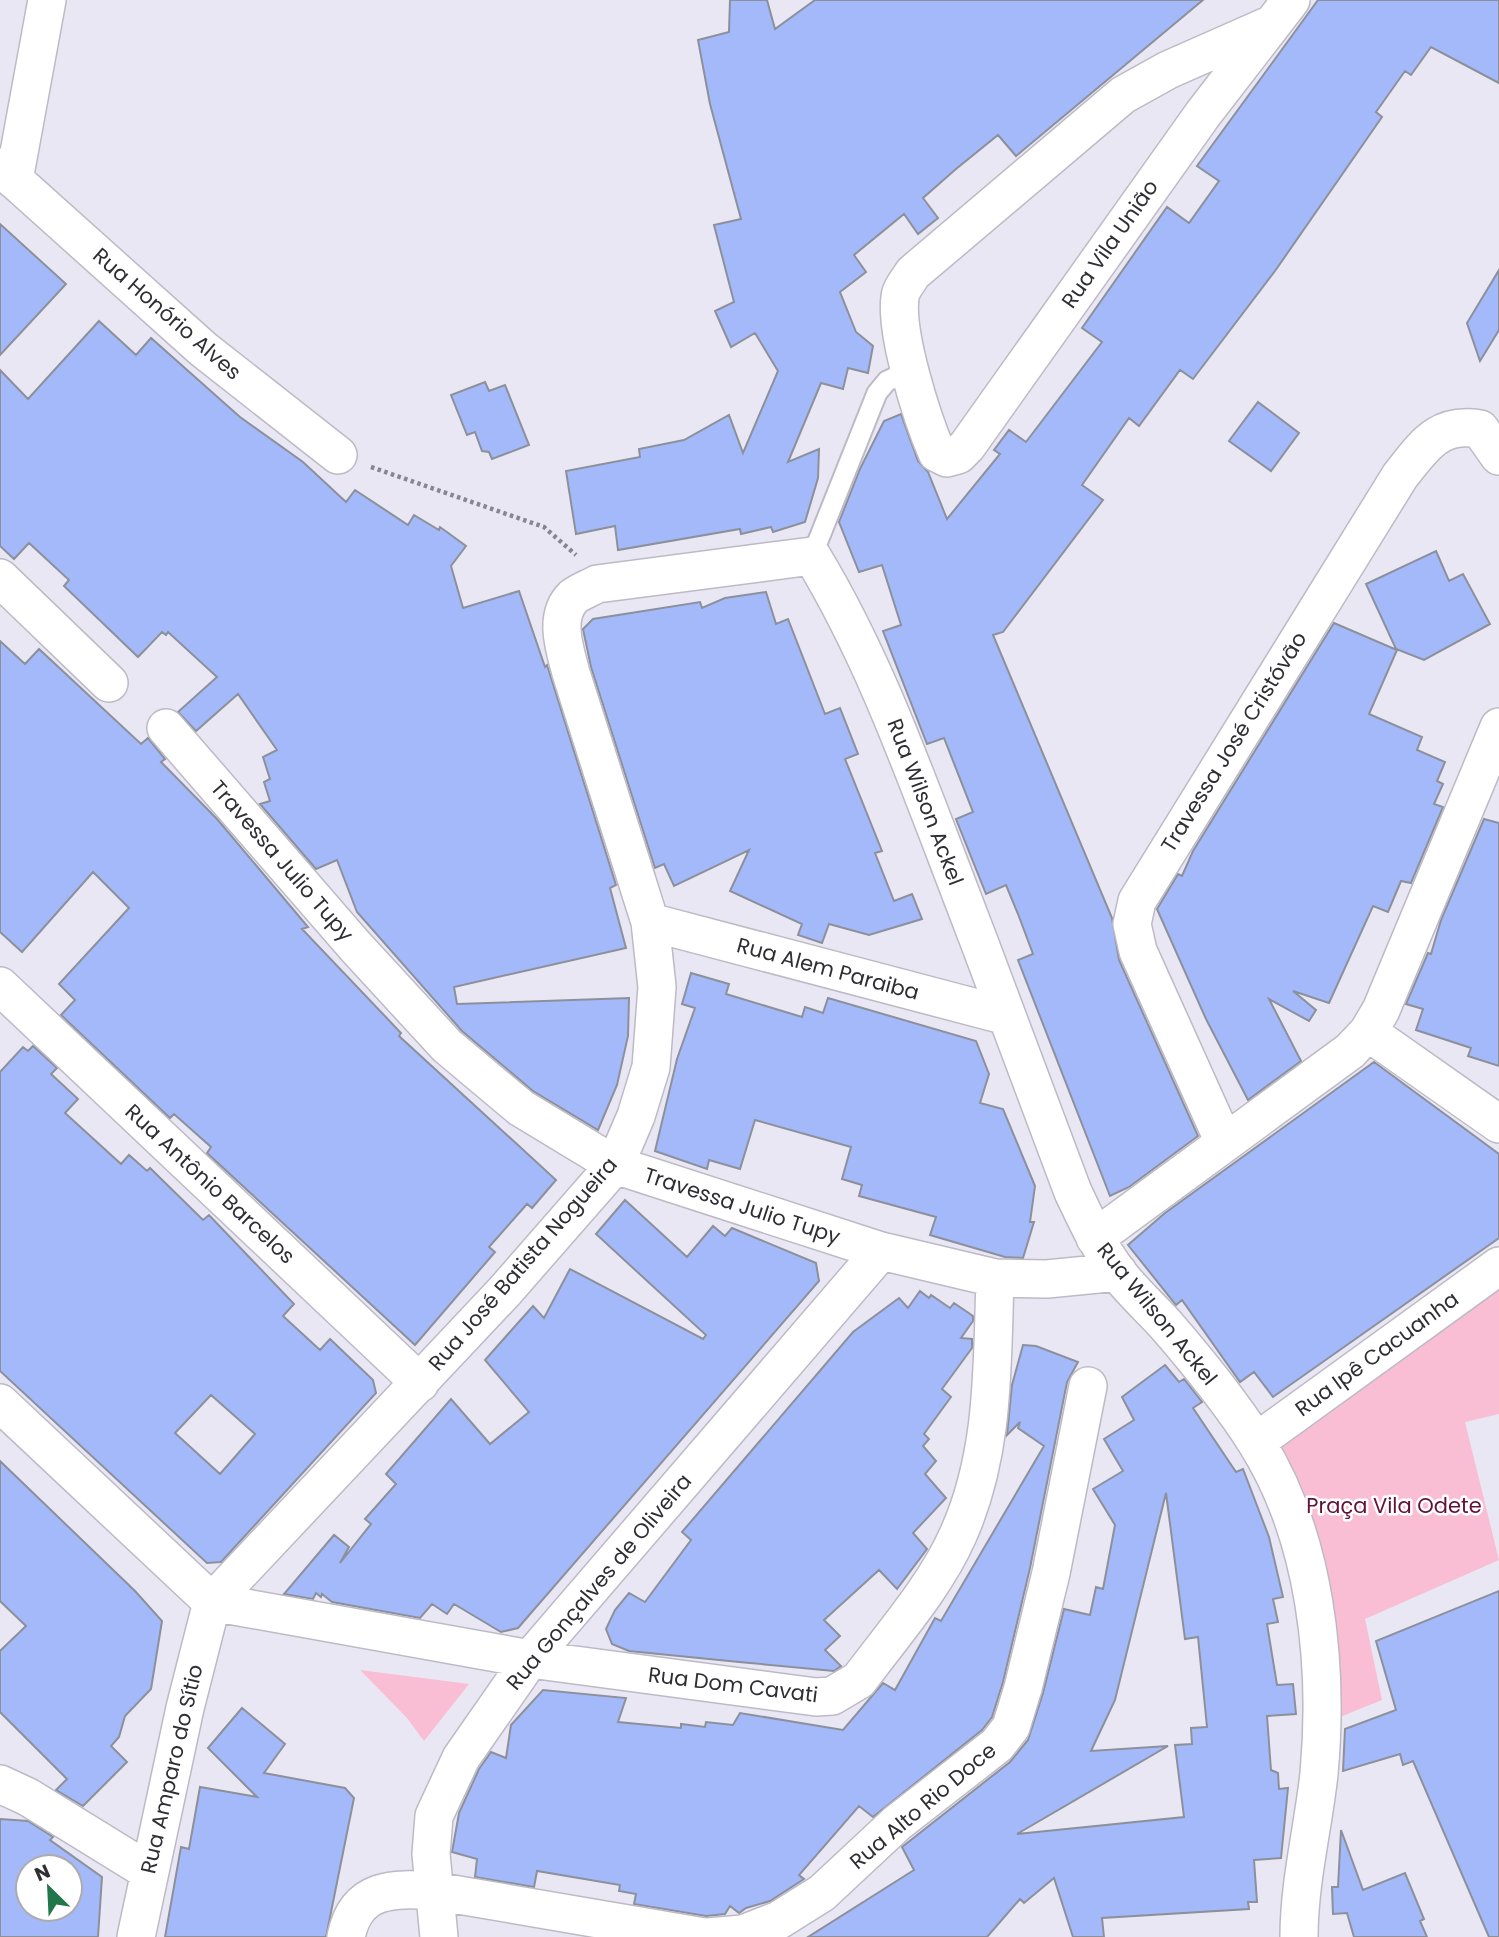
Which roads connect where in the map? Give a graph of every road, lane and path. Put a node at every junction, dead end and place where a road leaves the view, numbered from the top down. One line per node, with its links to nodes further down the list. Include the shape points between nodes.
1 (47, 0): 3 (street)
2 (1280, 12): 4 (street, Rua Vila União, via 1124,95 913,273 900,294 899,319); 4 (street, Rua Vila União, via 958,455 947,458 937,453)
3 (7, 173): 5 (street, Rua Honório Alves, via 203,349)
4 (911, 370): 7 (lane, via 887,381 877,393)
5 (338, 455): 9 (path, via 544,527 573,552)
6 (1499, 456): 18 (street, Travessa José Cristóvão, via 1480,429 1463,426 1445,430 1426,444 1400,476 1137,901 1132,924 1138,951)
7 (812, 556): 9 (street); 15 (street, Rua Wilson Ackel, via 841,603 876,678)
8 (0, 578): 10 (street)
9 (597, 584): 13 (street, Rua José Batista Nogueira, via 572,598 563,616 562,636)
10 (109, 683)
11 (166, 727): 19 (street, Travessa Julio Tupy, via 447,1046 521,1108)
12 (1498, 731): 16 (street)
13 (650, 922): 15 (street, Rua Alem Paraiba); 19 (street, Rua José Batista Nogueira, via 657,986 651,1067)
14 (0, 986): 25 (street, Rua Antônio Barcelos)
15 (1007, 1016): 20 (street, Rua Wilson Ackel, via 1073,1192)
16 (1368, 1032): 17 (street); 18 (street, via 1350,1051)
17 (1499, 1124)
18 (1224, 1142): 20 (street)
19 (615, 1165): 21 (street, Travessa Julio Tupy); 25 (street, Rua José Batista Nogueira)
20 (1095, 1238): 23 (street, Rua Wilson Ackel)
21 (881, 1251): 24 (street, Travessa Julio Tupy); 30 (street, Rua Gonçalves de Oliveira)
22 (1499, 1266): 28 (street, Rua Ipê Cacuanha)
23 (1118, 1272): 24 (street, Travessa Julio Tupy, via 1047,1279); 28 (street, Rua Wilson Ackel, via 1168,1327)
24 (995, 1278): 30 (street, Rua Dom Cavati, via 989,1427 977,1486 958,1536 935,1576 859,1680 832,1696 816,1697)
25 (419, 1383): 29 (street, Rua José Batista Nogueira)
26 (1087, 1386): 38 (street, Rua Alto Rio Doce, via 1051,1573 1011,1727 997,1745 897,1823 822,1894 779,1920 743,1934)
27 (0, 1403): 29 (street)
28 (1256, 1442): 39 (street, Rua Wilson Ackel, via 1292,1513 1317,1636 1319,1773)
29 (212, 1602): 30 (street, Rua Dom Cavati); 33 (street, Rua Amparo do Sítio)
30 (530, 1659): 34 (street, Rua Gonçalves de Oliveira, via 461,1758 434,1816 430,1854)
31 (0, 1761): 32 (street)
32 (14, 1790): 33 (street)
33 (148, 1871): 35 (street, Rua Amparo do Sítio)
34 (435, 1891): 36 (street, via 396,1888 379,1893 349,1921); 37 (street, Rua Gonçalves de Oliveira); 38 (street, Rua Alto Rio Doce)
35 (136, 1937)
36 (346, 1937)
37 (439, 1937)
38 (706, 1937)
39 (1300, 1937)

